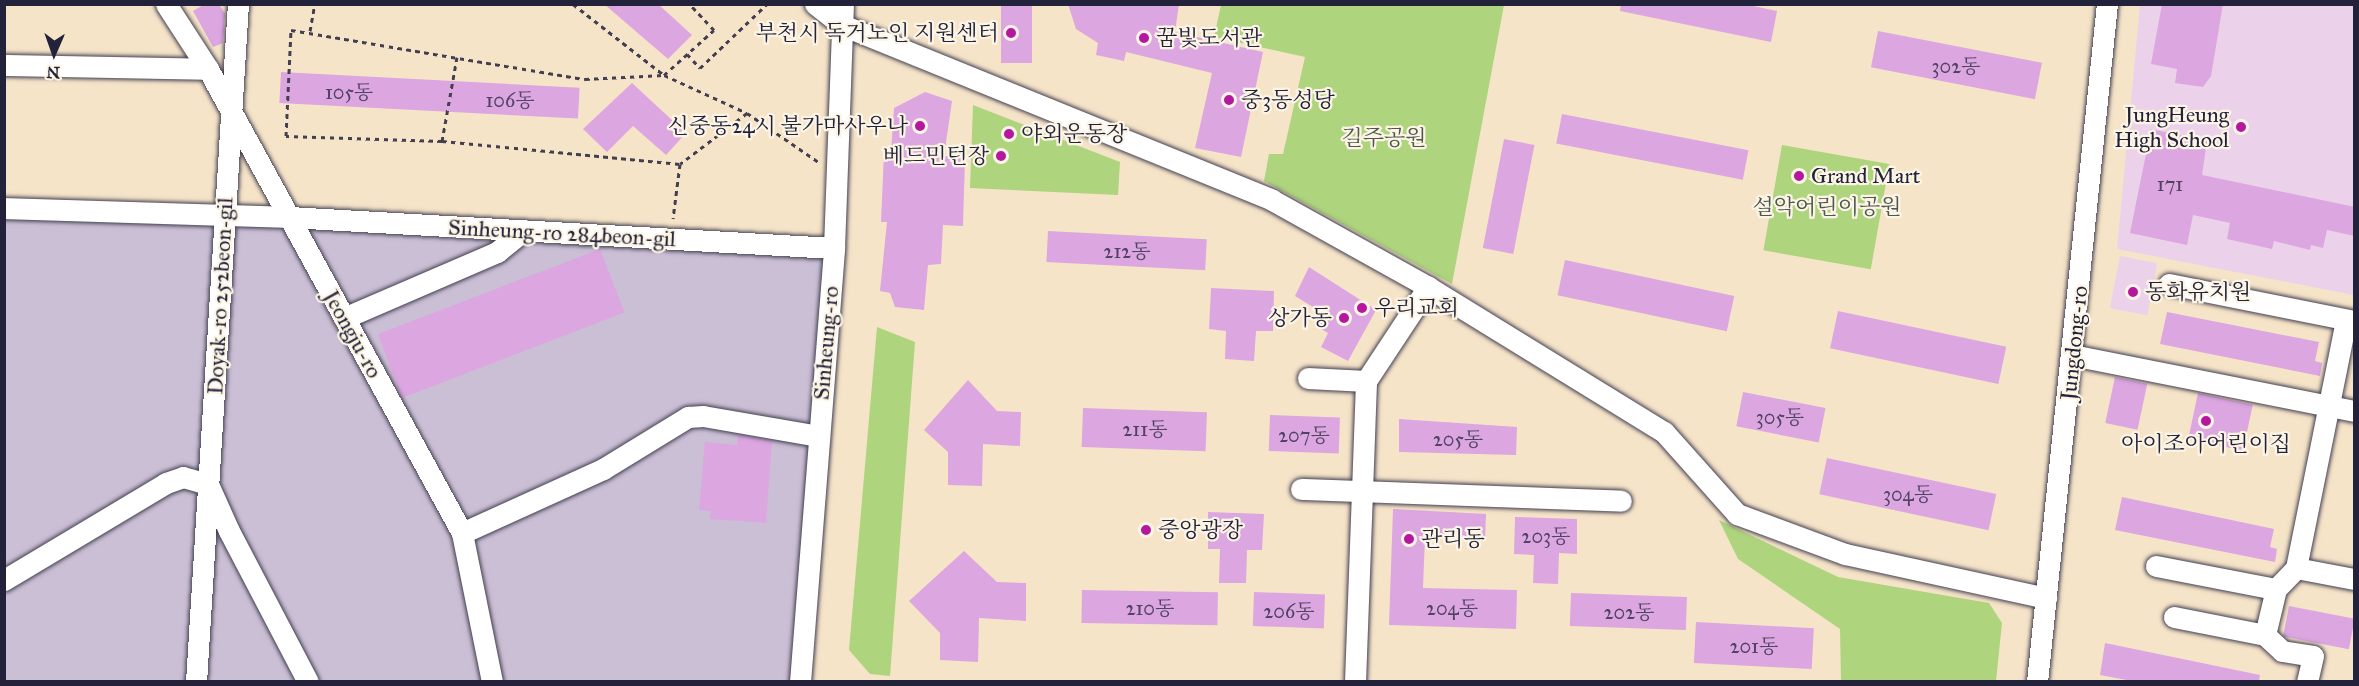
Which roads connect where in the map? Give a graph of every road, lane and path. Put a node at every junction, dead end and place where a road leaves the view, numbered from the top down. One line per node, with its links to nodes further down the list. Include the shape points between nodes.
1 (166, 4): 14 (street, Jeongju-ro)
2 (238, 4): 16 (street, Doyak-ro 252beon-gil)
3 (315, 4): 10 (path)
4 (573, 4): 15 (path)
5 (690, 4): 11 (path, via 714,30)
6 (767, 4): 11 (path, via 700,68)
7 (815, 4): 9 (street)
8 (2106, 4): 31 (street, Jungdong-ro)
9 (842, 15): 20 (street, Sinheung-ro); 28 (street, via 1272,200)
10 (310, 31): 12 (path); 18 (path, via 291,30 286,136)
11 (687, 54): 15 (path)
12 (457, 57): 15 (path, via 585,79); 18 (path)
13 (4, 65): 14 (street)
14 (208, 69): 16 (street, Jeongju-ro)
15 (664, 75): 17 (path)
16 (229, 108): 22 (street, Doyak-ro 252beon-gil); 23 (street, Jeongju-ro)
17 (747, 113): 19 (path); 20 (path)
18 (442, 141): 19 (path)
19 (680, 164): 25 (path)
20 (838, 176): 26 (street, Sinheung-ro)
21 (4, 208): 22 (street, Sinheung-ro 284beon-gil)
22 (225, 215): 23 (street, Sinheung-ro 284beon-gil); 37 (street, Doyak-ro 252beon-gil)
23 (290, 217): 24 (street, Sinheung-ro 284beon-gil); 29 (street, Jeongju-ro)
24 (524, 230): 25 (street, Sinheung-ro 284beon-gil); 29 (street, via 497,252)
25 (670, 240): 26 (street, Sinheung-ro 284beon-gil)
26 (834, 248): 36 (street, Sinheung-ro)
27 (2169, 284): 30 (street)
28 (1428, 287): 33 (street); 47 (street, via 1664,432 1737,514 1845,554)
29 (344, 318): 41 (street, Jeongju-ro)
30 (2350, 320): 34 (street)
31 (2072, 356): 34 (street); 47 (street, Jungdong-ro)
32 (1308, 378): 33 (street)
33 (1365, 381): 39 (street)
34 (2327, 406): 35 (street); 43 (street)
35 (2355, 411)
36 (819, 436): 41 (street, via 703,416 688,417 603,469); 53 (street, Sinheung-ro)
37 (208, 484): 45 (street, via 183,477 166,483); 50 (street, Doyak-ro 252beon-gil); 51 (street)
38 (1301, 489): 39 (street)
39 (1362, 491): 40 (street); 54 (street)
40 (1621, 501)
41 (462, 533): 52 (street, Jeongju-ro)
42 (2156, 566): 46 (street)
43 (2296, 568): 44 (street); 46 (street)
44 (2355, 579)
45 (4, 580)
46 (2276, 589): 49 (street)
47 (2046, 598): 55 (street, Jungdong-ro)
48 (2174, 617): 49 (street)
49 (2265, 635): 56 (street, via 2282,651 2313,656)
50 (196, 681)
51 (308, 681)
52 (492, 681)
53 (800, 681)
54 (1355, 681)
55 (2037, 681)
56 (2311, 681)

